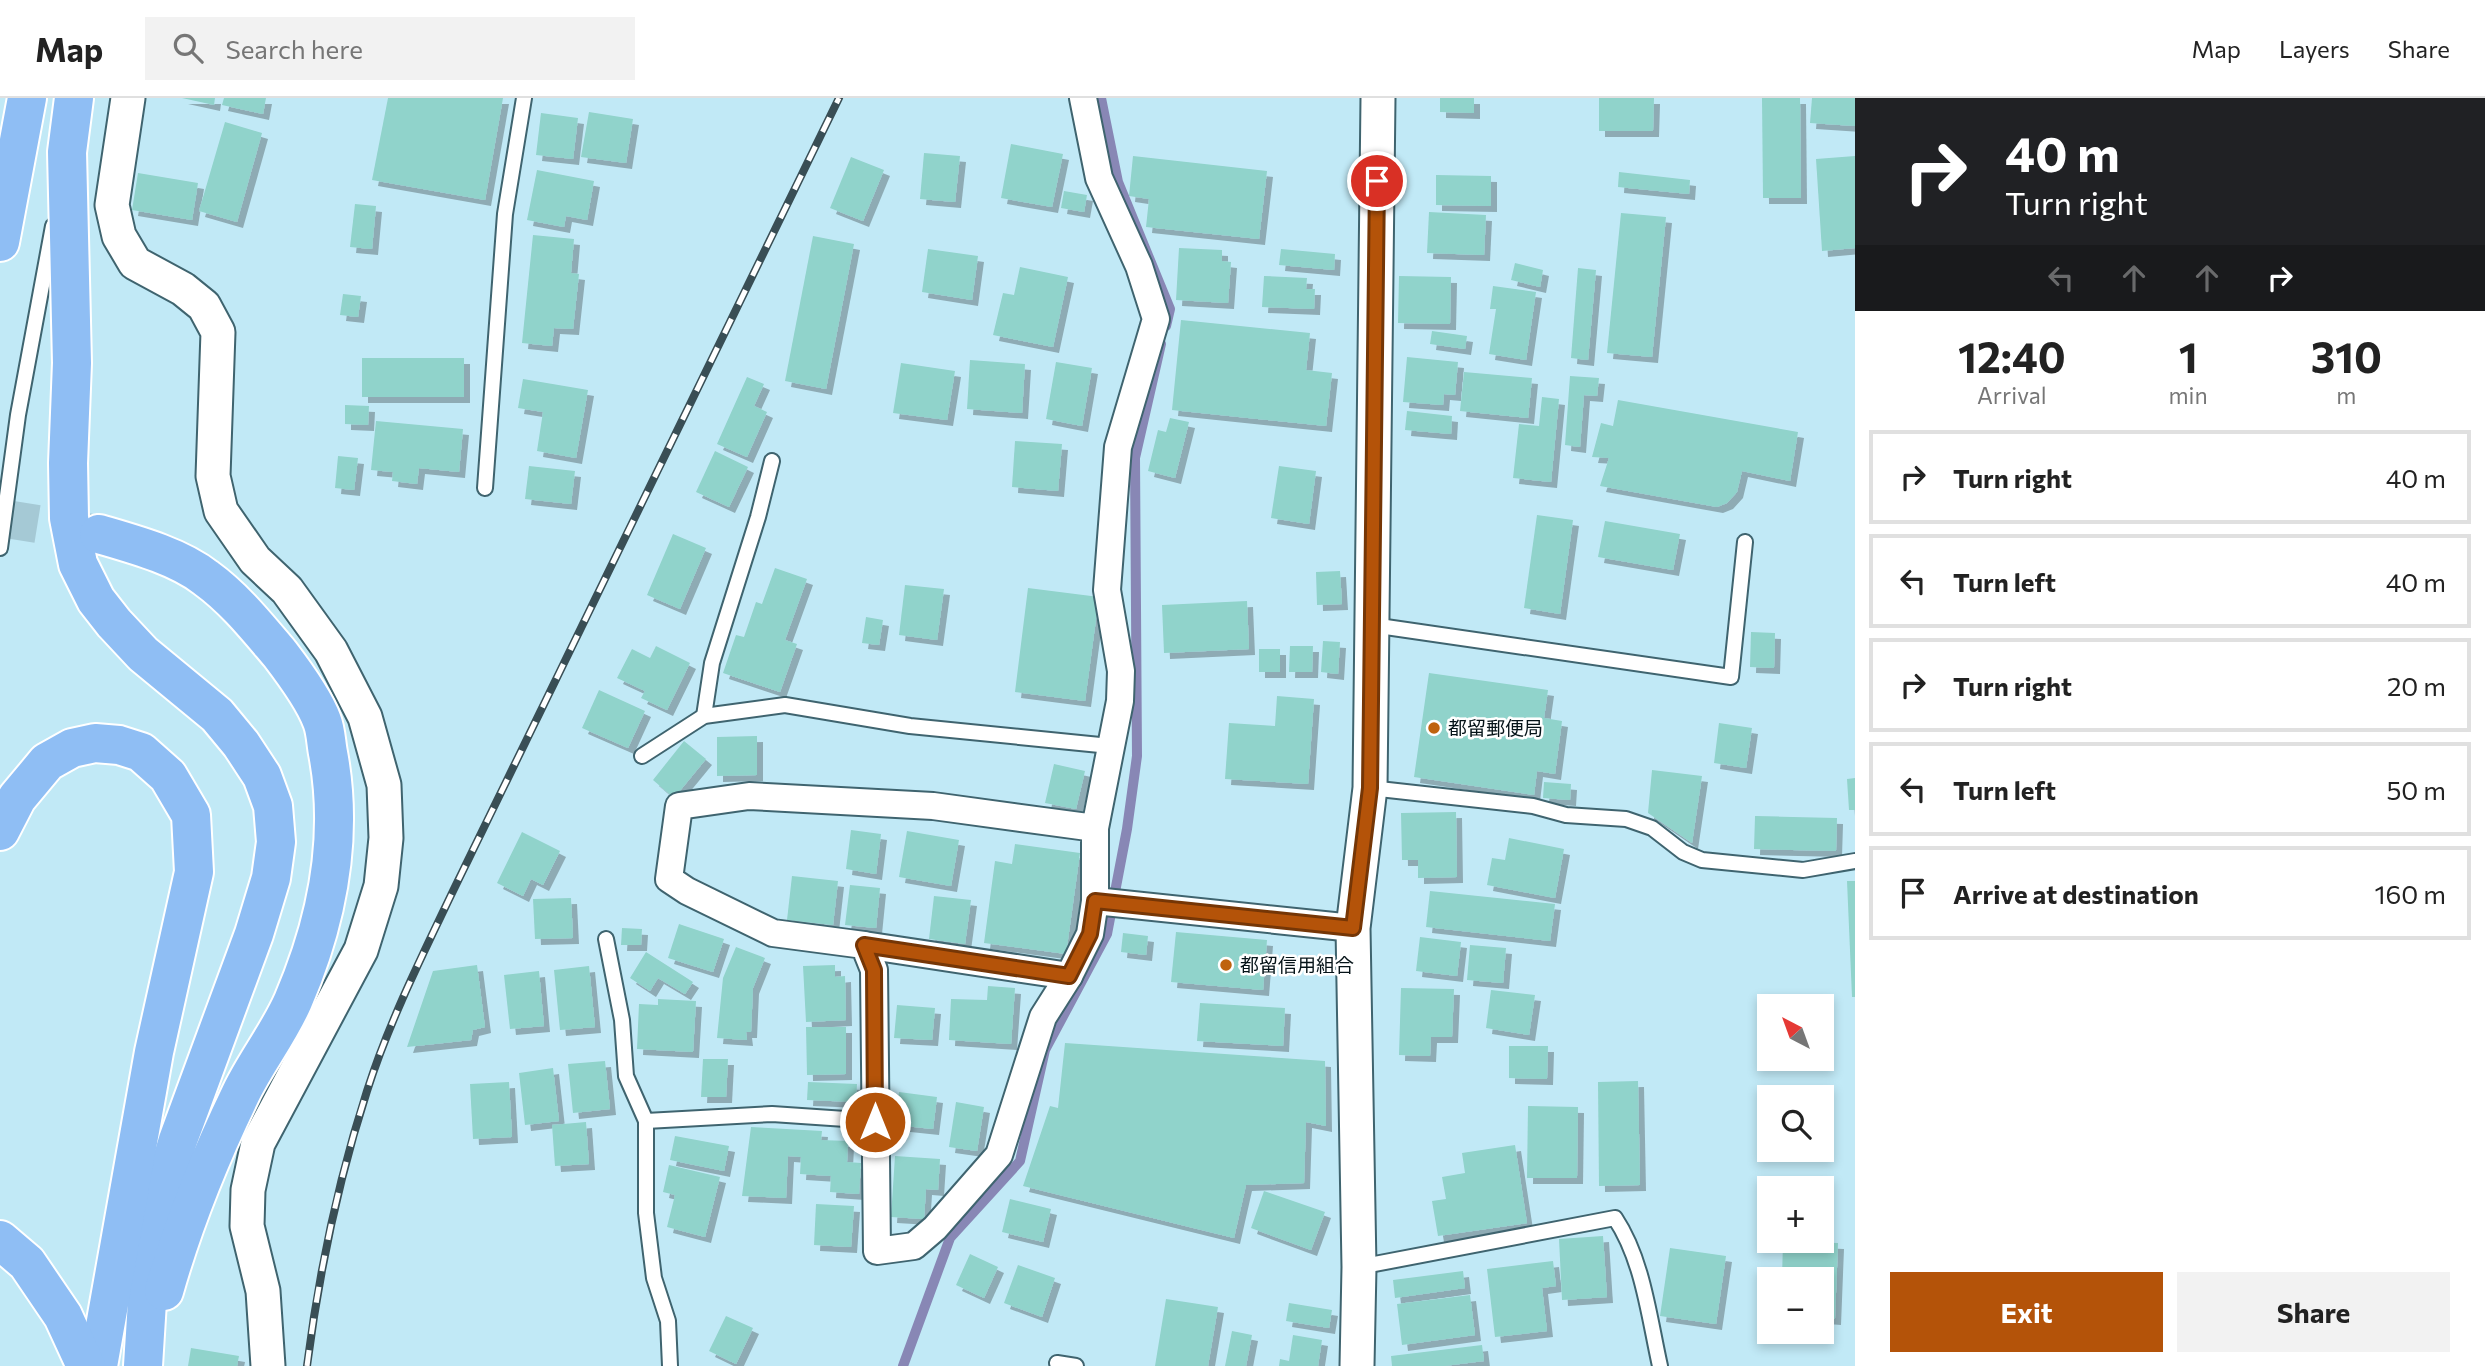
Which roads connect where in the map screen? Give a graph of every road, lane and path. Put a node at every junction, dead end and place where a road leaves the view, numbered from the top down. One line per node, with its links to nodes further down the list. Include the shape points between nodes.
1 (27, 98): 8 (highway)
2 (74, 98): 7 (highway)
3 (128, 98): 35 (street, via 112,205 116,226 135,263 204,306 218,332 213,476 221,512 331,651 365,717 384,785 386,838 381,886 361,950 258,1143 248,1190 247,1226 263,1292)
4 (524, 98): 10 (lane, via 505,214)
5 (1083, 98): 16 (street, via 1099,178 1156,318 1118,447 1107,590 1121,671)
6 (1378, 98): 14 (street)
7 (67, 152): 13 (lane, via 18,415); 34 (highway, via 72,363 69,518 78,564 114,623 217,715 241,744 262,776 273,806 276,842 271,878 254,934 162,1193 150,1253)
8 (0, 242)
9 (772, 461): 15 (lane, via 712,663)
10 (485, 488)
11 (99, 534): 34 (highway, via 151,550 205,577 247,614 292,670 322,721 336,818 332,873 316,936 292,1003 218,1142 171,1267)
12 (1745, 542): 14 (lane, via 1731,677)
13 (0, 548)
14 (1372, 625): 18 (street)
15 (704, 716): 16 (lane, via 785,705 910,726); 17 (lane)
16 (1110, 746): 19 (street)
17 (642, 756)
18 (1370, 788): 21 (lane, via 1626,819 1652,828 1683,852 1702,860 1803,870); 23 (street)
19 (1095, 828): 22 (street); 25 (street, via 933,806 789,798 749,796 679,806 669,879 773,933)
20 (0, 831): 33 (highway, via 17,798 47,762 72,748 95,743 141,752 168,776 191,815 194,872 154,1052)
21 (1855, 861)
22 (1095, 901): 23 (street); 26 (street, via 1090,934)
23 (1353, 928): 30 (street)
24 (606, 939): 27 (lane, via 622,1020 626,1076)
25 (864, 945): 26 (street); 28 (street, via 874,970)
26 (1069, 976): 28 (street, via 1043,1017 999,1155 914,1246 877,1251)
27 (646, 1121): 28 (lane, via 772,1114); 36 (lane, via 646,1213 654,1278 668,1321)
28 (875, 1122)
29 (0, 1240): 32 (highway, via 27,1263 63,1316)
30 (1359, 1267): 38 (street); 39 (lane, via 1615,1218 1636,1261)
31 (1057, 1363): 37 (lane)
32 (86, 1366)
33 (99, 1366)
34 (143, 1366)
35 (268, 1366)
36 (670, 1366)
37 (1076, 1366)
38 (1357, 1366)
39 (1660, 1366)

